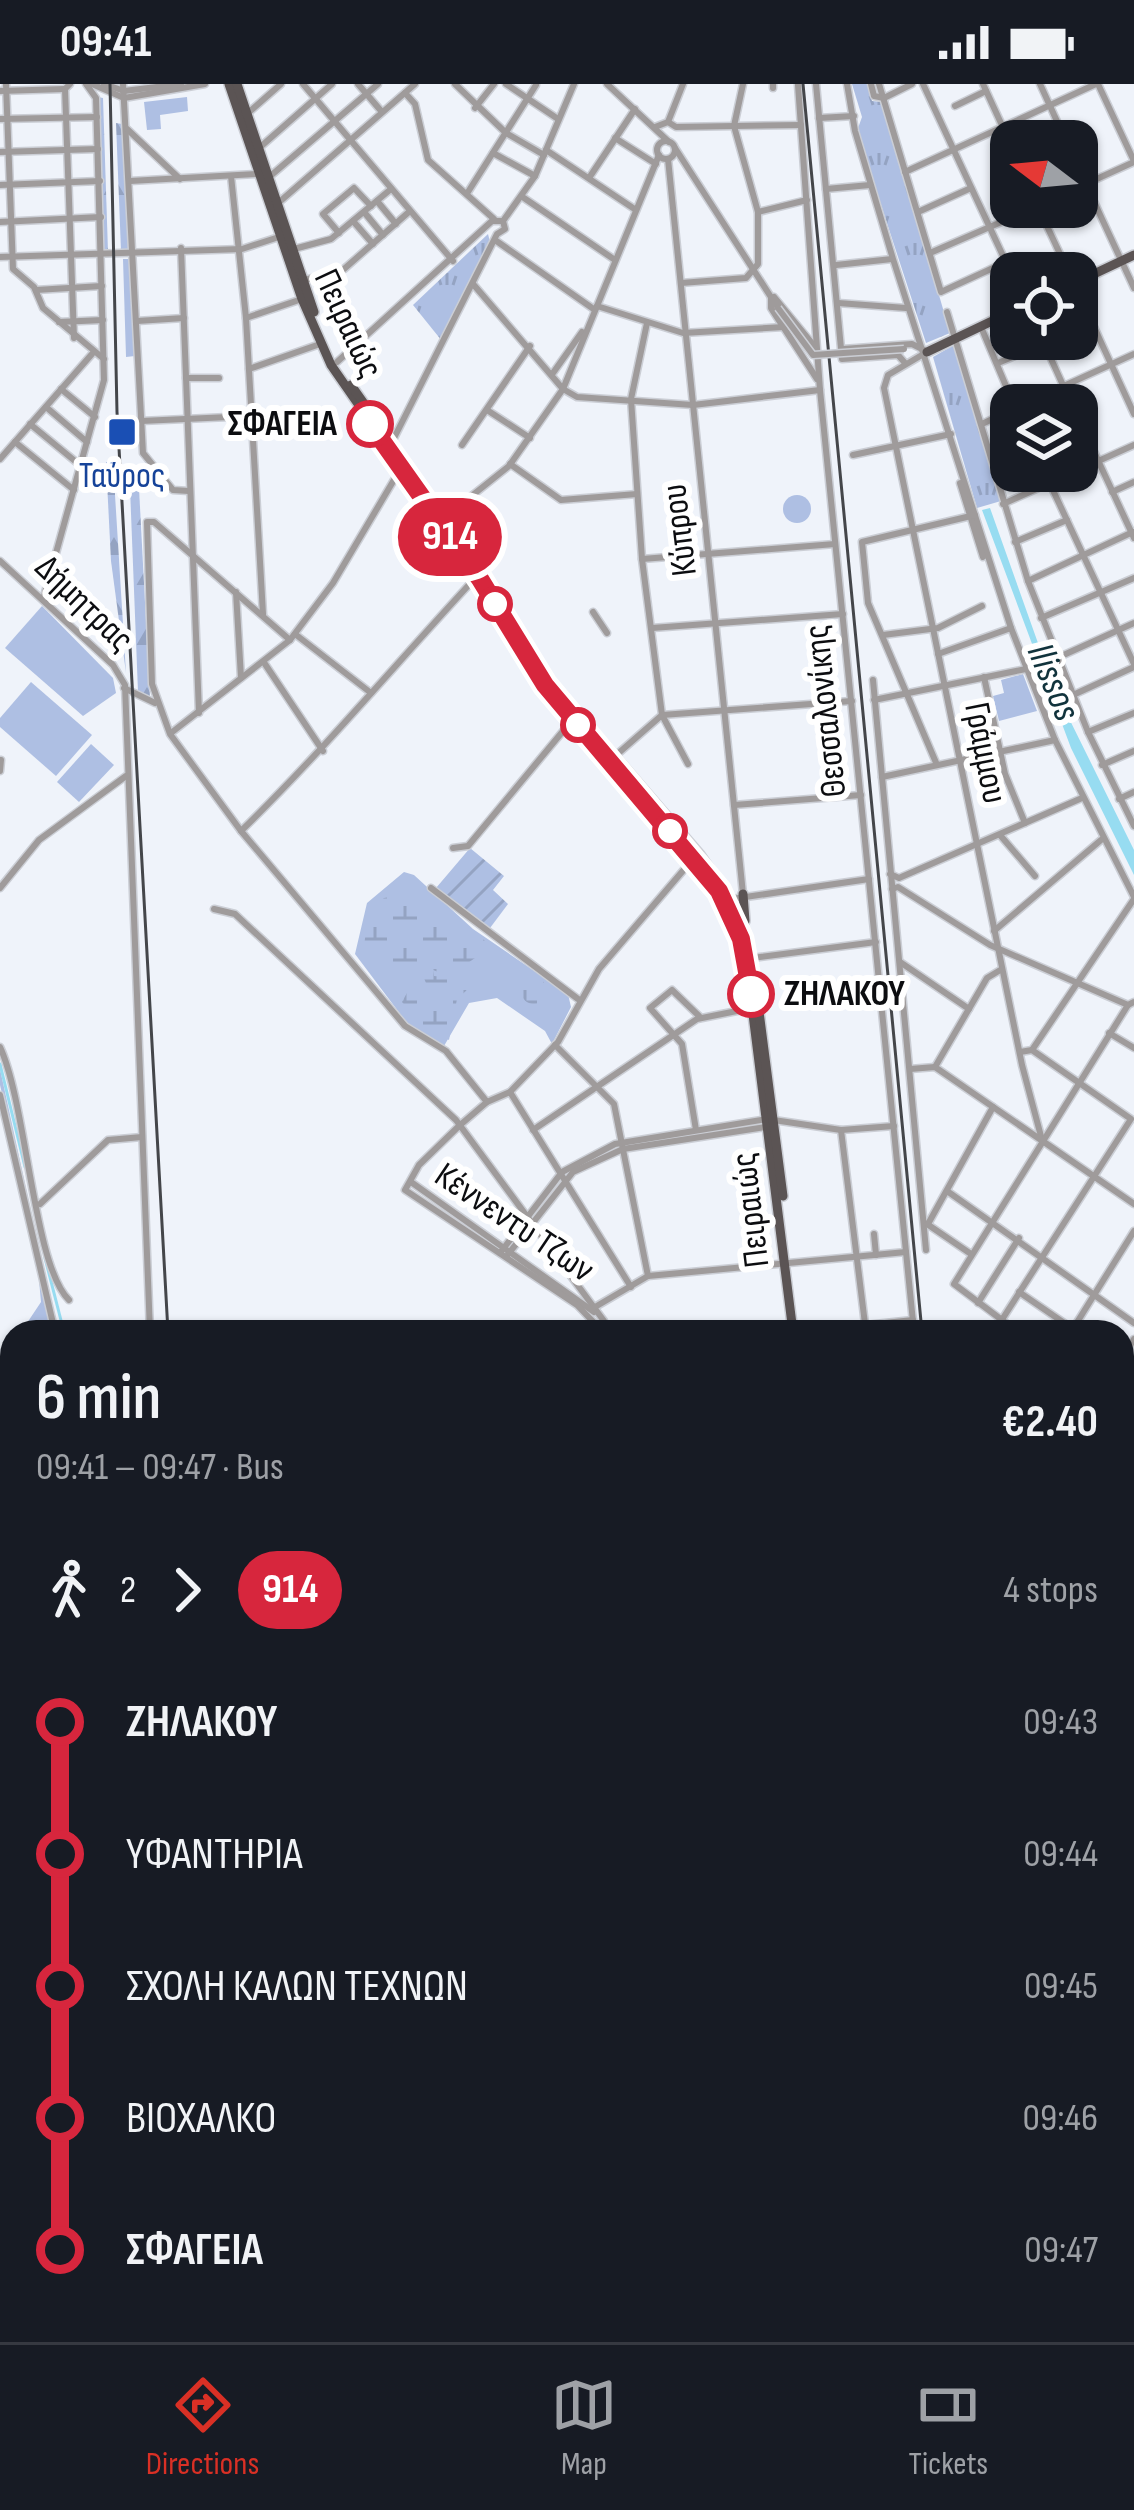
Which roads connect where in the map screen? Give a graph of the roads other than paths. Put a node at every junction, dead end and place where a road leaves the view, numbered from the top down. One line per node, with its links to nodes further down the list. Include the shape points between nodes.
1 (104, 84): 31 (street)
2 (181, 84): 31 (street)
3 (205, 84): 31 (street)
4 (233, 84): 42 (main road, Πειραιώς); 73 (main road, Πειραιώς)
5 (281, 84): 42 (street)
6 (303, 84): 35 (street)
7 (332, 84): 35 (street)
8 (358, 84): 33 (street)
9 (378, 84): 33 (street)
10 (415, 84): 32 (street)
11 (454, 84): 39 (street)
12 (494, 84): 39 (street)
13 (506, 84): 36 (street)
14 (574, 84): 46 (street)
15 (683, 84): 53 (street)
16 (742, 84): 55 (street)
17 (816, 84): 47 (street)
18 (848, 84): 43 (street)
19 (875, 84): 34 (street, via 874,96)
20 (912, 84): 34 (street)
21 (923, 84): 65 (street)
22 (1040, 84): 37 (street)
23 (1097, 84): 37 (street); 70 (street)
24 (536, 85): 36 (street)
25 (611, 85): 40 (street)
26 (67, 86): 30 (street); 45 (street)
27 (797, 86): 54 (street, Θεσσαλονίκης)
28 (91, 87): 31 (street); 44 (street)
29 (984, 87): 38 (street); 49 (street)
30 (4, 89): 48 (street)
31 (124, 91): 57 (street)
32 (405, 93): 41 (street); 86 (street, via 428,160)
33 (367, 94): 41 (street); 52 (street)
34 (884, 98): 71 (street)
35 (315, 99): 52 (street); 63 (street)
36 (528, 99): 46 (street); 58 (street)
37 (1050, 105): 50 (street); 51 (street)
38 (955, 106)
39 (475, 108): 58 (street)
40 (635, 109): 56 (street); 60 (street)
41 (382, 112): 61 (street)
42 (247, 114): 63 (main road, Πειραιώς)
43 (854, 116): 47 (street); 82 (street)
44 (97, 117): 45 (street); 62 (street)
45 (66, 118): 48 (street); 64 (street)
46 (558, 118): 67 (street)
47 (819, 118): 85 (street)
48 (4, 119): 66 (street)
49 (1000, 120)
50 (1020, 120)
51 (1057, 120)
52 (334, 122): 61 (street); 73 (street)
53 (672, 124): 55 (street); 56 (street); 68 (street)
54 (801, 125): 55 (street); 88 (street, Θεσσαλονίκης)
55 (734, 126): 93 (street)
56 (655, 127): 68 (street); 68 (street)
57 (127, 129): 77 (street); 79 (street)
58 (506, 133): 67 (street); 69 (street)
59 (990, 134): 65 (street)
60 (616, 138): 68 (street); 75 (street)
61 (350, 141): 84 (street); 89 (street)
62 (98, 149): 64 (street); 78 (street)
63 (258, 149): 73 (main road, Πειραιώς)
64 (67, 150): 66 (street); 80 (street)
65 (953, 151): 71 (street); 83 (street)
66 (4, 152): 81 (street)
67 (545, 152): 74 (street); 75 (street)
68 (667, 152): 91 (street); 124 (street, via 687,167); 128 (street, Κύπρου)
69 (494, 153): 74 (street); 86 (street)
70 (1134, 161): 76 (street)
71 (905, 172): 94 (street)
72 (231, 176): 73 (street); 77 (street); 109 (street)
73 (264, 176): 89 (main road, Πειραιώς); 105 (main road, Πειραιώς)
74 (536, 176): 87 (street)
75 (589, 178): 91 (street)
76 (1098, 178)
77 (180, 179): 79 (street)
78 (100, 181): 80 (street); 95 (street)
79 (130, 181): 111 (street)
80 (68, 182): 81 (street); 97 (street)
81 (5, 185): 98 (street)
82 (871, 185): 85 (street); 119 (street)
83 (971, 188): 94 (street); 103 (street)
84 (391, 189): 90 (street); 92 (street)
85 (826, 189): 123 (street)
86 (468, 192): 102 (street)
87 (524, 198): 102 (street); 120 (street)
88 (806, 200): 93 (street); 157 (street, Θεσσαλονίκης)
89 (277, 204): 105 (main road, Πειραιώς)
90 (371, 206): 99 (street); 101 (street); 104 (street, via 354,188 338,201 323,214); 106 (street)
91 (636, 210): 120 (street)
92 (410, 212): 101 (street); 121 (street)
93 (758, 212): 124 (street)
94 (918, 212): 114 (street)
95 (101, 217): 97 (street); 113 (street)
96 (1098, 217): 122 (street)
97 (70, 218): 98 (street); 115 (street)
98 (10, 221): 100 (street); 118 (street)
99 (353, 221): 104 (street); 107 (street)
100 (0, 222)
101 (396, 224): 106 (street)
102 (496, 228): 121 (street); 129 (street); 137 (street)
103 (989, 228): 112 (street); 114 (street)
104 (339, 233): 110 (street)
105 (284, 235): 109 (street); 110 (main road, Πειραιώς); 135 (main road, Πειραιώς)
106 (383, 235): 107 (street)
107 (373, 244): 127 (street, via 344,269)
108 (181, 248): 109 (street); 111 (street); 140 (street)
109 (239, 249): 141 (street)
110 (292, 249): 127 (main road, Πειραιώς)
111 (134, 251): 113 (street); 143 (street)
112 (1001, 252)
113 (101, 253): 115 (street); 130 (street)
114 (930, 253): 125 (street, via 941,292)
115 (72, 254): 118 (street); 131 (street)
116 (1134, 255): 122 (main road)
117 (0, 257): 118 (street)
118 (12, 257): 133 (street, via 14,272)
119 (893, 259): 123 (street); 138 (street)
120 (615, 260): 137 (street)
121 (453, 261): 164 (street)
122 (1122, 261): 126 (main road); 132 (street)
123 (836, 265): 136 (street)
124 (755, 269): 128 (street, via 746,278); 134 (street)
125 (990, 269)
126 (1098, 274)
127 (302, 281): 164 (main road, Πειραιώς)
128 (681, 283): 151 (street, Κύπρου)
129 (473, 284): 156 (street); 195 (street)
130 (102, 286): 131 (street); 142 (street)
131 (73, 288): 133 (street); 145 (street)
132 (1134, 288)
133 (36, 290): 146 (street)
134 (772, 295): 149 (street); 157 (street); 158 (street, bridge, via 813,355)
135 (302, 298): 141 (street); 155 (main road, Πειραιώς)
136 (838, 304): 138 (street); 161 (street)
137 (596, 308): 144 (street); 148 (street)
138 (908, 308): 158 (street)
139 (947, 312): 154 (street)
140 (184, 318): 143 (street); 171 (street)
141 (246, 318): 168 (street)
142 (103, 320): 145 (street); 162 (street)
143 (136, 320): 186 (street)
144 (591, 320): 169 (street); 176 (street)
145 (74, 321): 146 (street); 153 (street)
146 (57, 322): 153 (street)
147 (990, 322): 150 (main road)
148 (646, 323): 151 (street); 177 (street)
149 (784, 327): 151 (street); 174 (street)
150 (980, 327): 154 (main road); 166 (street)
151 (683, 333): 178 (street, Κύπρου)
152 (1098, 334): 167 (street)
153 (74, 338): 160 (street)
154 (954, 338): 158 (main road); 188 (street)
155 (320, 344): 168 (street); 195 (main road, Πειραιώς)
156 (530, 346): 169 (street); 180 (street)
157 (818, 350): 174 (street, Θεσσαλονίκης)
158 (927, 352): 161 (street, via 912,344); 165 (street); 189 (street)
159 (1134, 353): 167 (street)
160 (92, 354): 162 (street); 175 (street)
161 (842, 354): 165 (street, via 900,355)
162 (104, 359): 183 (street)
163 (1005, 360): 166 (street)
164 (337, 362): 195 (main road, Πειραιώς)
165 (906, 364): 196 (street, Γράμμου, via 884,386)
166 (997, 364): 172 (street)
167 (1111, 364): 173 (street); 181 (street)
168 (249, 370): 182 (street)
169 (554, 373): 176 (street)
170 (219, 377): 171 (street)
171 (186, 379): 184 (street)
172 (1006, 384)
173 (1070, 384)
174 (820, 386): 178 (street); 218 (street, Θεσσαλονίκης)
175 (61, 389): 179 (street); 183 (street)
176 (563, 389): 177 (street); 190 (street)
177 (631, 399): 178 (street); 210 (street)
178 (693, 405): 219 (street, Κύπρου)
179 (46, 407): 187 (street); 192 (street)
180 (486, 410): 190 (street); 193 (street)
181 (1134, 413)
182 (251, 416): 184 (street); 233 (street)
183 (95, 417): 192 (street)
184 (187, 418): 186 (street); 206 (street)
185 (990, 420): 188 (street)
186 (141, 421): 206 (street, via 143,456 173,490)
187 (30, 424): 191 (street); 201 (street)
188 (982, 424): 211 (street)
189 (951, 434): 196 (street); 212 (street)
190 (530, 438): 200 (street)
191 (15, 442): 198 (street); 205 (street)
192 (87, 442): 201 (street)
193 (462, 445)
194 (1134, 445): 199 (street)
195 (390, 446): 202 (main road, Πειραιώς); 213 (main road, Πειραιώς)
196 (895, 446): 197 (street); 215 (street, Γράμμου)
197 (853, 455)
198 (0, 459)
199 (1098, 461): 209 (street)
200 (510, 464): 210 (street, via 561,500); 213 (street)
201 (81, 466): 205 (street)
202 (401, 468): 225 (main road, Πειραιώς); 244 (street)
203 (960, 482): 212 (street)
204 (1134, 482): 209 (street)
205 (74, 490): 230 (street)
206 (190, 490): 221 (street)
207 (1030, 492): 211 (street)
208 (1054, 492): 214 (street)
209 (1112, 492): 216 (street)
210 (637, 494): 223 (street)
211 (1003, 504): 217 (street)
212 (973, 516): 215 (street); 222 (street); 240 (street)
213 (444, 518): 225 (main road, Πειραιώς)
214 (1067, 520): 217 (street); 220 (street)
215 (913, 530): 239 (street, Γράμμου); 243 (street, Θεσσαλονίκης, via 862,542 865,588)
216 (1133, 534): 220 (street)
217 (1015, 542): 227 (street)
218 (835, 544): 219 (street); 234 (street, Θεσσαλονίκης)
219 (711, 554): 223 (street); 237 (street, Κύπρου)
220 (1083, 555): 227 (street); 229 (street)
221 (193, 556): 228 (street); 260 (street, via 149,521); 262 (street)
222 (982, 557)
223 (642, 559): 238 (street)
224 (0, 561): 230 (street, Δήμητρας)
225 (480, 573): 255 (street); 265 (main road, Πειραιώς, via 532,667); 272 (main road, Πειραιώς)
226 (1134, 578): 229 (street)
227 (1028, 580): 235 (street)
228 (236, 592): 233 (street); 251 (street)
229 (1101, 593): 235 (street); 241 (street)
230 (43, 601): 254 (street, Δήμητρας, via 113,665)
231 (982, 606): 239 (street)
232 (593, 612): 242 (street)
233 (262, 614): 244 (street)
234 (843, 614): 237 (street); 259 (street, Θεσσαλονίκης)
235 (1041, 618): 246 (street)
236 (1134, 622): 241 (street)
237 (718, 624): 238 (street); 261 (street, Κύπρου)
238 (652, 628): 264 (street)
239 (933, 628): 243 (street); 245 (street, Γράμμου)
240 (1011, 628): 245 (street); 249 (street)
241 (1118, 630): 246 (street); 247 (street)
242 (607, 633)
243 (883, 635): 256 (street, Θεσσαλονίκης)
244 (293, 637): 248 (street); 255 (street)
245 (938, 654): 253 (street, Γράμμου)
246 (1057, 658): 257 (street)
247 (1133, 660): 257 (street)
248 (264, 662): 251 (street); 269 (street)
249 (1026, 668): 250 (street); 268 (street)
250 (984, 677): 253 (street); 270 (street)
251 (241, 678): 262 (street)
252 (872, 680): 258 (street, Θεσσαλονίκης)
253 (944, 686): 256 (street); 274 (street, Γράμμου)
254 (124, 688): 260 (street); 279 (street)
255 (371, 693): 269 (street)
256 (904, 693): 258 (street); 276 (street, Θεσσαλονίκης)
257 (1073, 695): 266 (street)
258 (874, 700): 280 (street, Θεσσαλονίκης)
259 (852, 701): 261 (street); 282 (street, Θεσσαλονίκης)
260 (158, 705): 267 (street)
261 (728, 711): 264 (street); 285 (street, Κύπρου)
262 (199, 713): 267 (street)
263 (1134, 713): 266 (street)
264 (662, 715): 272 (street); 275 (street)
265 (573, 719): 272 (main road, Πειραιώς); 292 (street, via 468,845)
266 (1088, 732): 277 (street)
267 (170, 734): 288 (street)
268 (1055, 740): 270 (street); 283 (street)
269 (323, 751): 288 (street)
270 (1000, 751): 274 (street); 286 (street)
271 (1134, 751): 277 (street)
272 (612, 759): 293 (main road, Πειραιώς); 301 (main road, Πειραιώς)
273 (2, 760): 278 (street)
274 (958, 760): 276 (street); 291 (street, Γράμμου)
275 (688, 764)
276 (937, 765): 280 (street)
277 (1102, 765): 284 (street)
278 (0, 771)
279 (127, 775): 294 (street); 337 (street)
280 (882, 777): 295 (street, Θεσσαλονίκης)
281 (1134, 792): 284 (street)
282 (861, 795): 285 (street); 297 (street, Θεσσαλονίκης)
283 (1082, 798): 286 (street); 290 (street)
284 (1119, 799): 287 (street)
285 (734, 806): 301 (street, Κύπρου)
286 (1024, 823): 289 (street)
287 (1134, 826)
288 (241, 831): 329 (street, via 405,1026 446,1051)
289 (1000, 835): 291 (street); 296 (street)
290 (1103, 839): 302 (street); 304 (street)
291 (976, 845): 295 (street, via 899,878); 304 (street, Γράμμου)
292 (454, 848)
293 (693, 859): 301 (main road, Πειραιώς); 311 (street)
294 (3, 874): 298 (street)
295 (890, 874): 300 (street, Θεσσαλονίκης)
296 (1035, 876)
297 (868, 879): 301 (street); 305 (street, Θεσσαλονίκης)
298 (0, 888)
299 (431, 888): 311 (street)
300 (891, 889): 306 (street, via 898,886); 308 (street, Θεσσαλονίκης)
301 (732, 896): 307 (main road, Πειραιώς); 313 (main road, Πειραιώς)
302 (1134, 898): 310 (street)
303 (214, 909): 332 (street, Κέννεντυ Τζων, via 235,914)
304 (994, 931): 306 (street, Γράμμου)
305 (876, 942): 307 (street); 333 (street, Θεσσαλονίκης)
306 (998, 949): 309 (street, Γράμμου); 310 (street)
307 (752, 958): 331 (main road, Πειραιώς)
308 (899, 962): 314 (street); 324 (street, Θεσσαλονίκης)
309 (1002, 969): 314 (street); 322 (street, Γράμμου)
310 (1078, 982): 312 (street); 321 (street)
311 (578, 999): 318 (street)
312 (1131, 1003): 316 (street)
313 (752, 1008): 315 (street); 331 (main road, Πειραιώς)
314 (970, 1009): 323 (street)
315 (700, 1017): 317 (street); 317 (street, via 672,990 650,1008)
316 (1108, 1033): 320 (street); 325 (street)
317 (676, 1036): 326 (street); 335 (street)
318 (555, 1045): 326 (street); 327 (street)
319 (0, 1047): 344 (street)
320 (1134, 1048)
321 (1032, 1050): 322 (street); 325 (street)
322 (1020, 1052): 338 (street, Γράμμου)
323 (935, 1067): 324 (street); 330 (street)
324 (910, 1069): 347 (street, Θεσσαλονίκης)
325 (1077, 1082): 338 (street); 341 (street, via 1131,1119)
326 (601, 1089): 334 (street); 339 (street, via 614,1103)
327 (510, 1092): 329 (street); 334 (street)
328 (0, 1095): 366 (street)
329 (487, 1102): 332 (street)
330 (993, 1107): 338 (street); 342 (street)
331 (770, 1123): 335 (street); 336 (street); 339 (street); 358 (main road, Πειραιώς)
332 (459, 1126): 345 (street, Κέννεντυ Τζων); 352 (street, Κέννεντυ Τζων, via 405,1190)
333 (894, 1126): 336 (street); 353 (street, Θεσσαλονίκης)
334 (533, 1130): 340 (street)
335 (696, 1130): 339 (street)
336 (841, 1130): 356 (street)
337 (142, 1137): 344 (street, via 108,1139); 367 (street)
338 (1042, 1140): 341 (street); 346 (street)
339 (622, 1146): 340 (street); 359 (street)
340 (562, 1177): 345 (street); 360 (street)
341 (1094, 1177): 343 (street); 357 (street)
342 (947, 1190): 346 (street); 347 (street)
343 (1134, 1204)
344 (39, 1205): 363 (street, via 56,1284)
345 (529, 1220): 352 (street); 365 (street, Κέννεντυ Τζων)
346 (992, 1221): 350 (street); 355 (street)
347 (926, 1223): 351 (street, Θεσσαλονίκης); 355 (street)
348 (1134, 1231): 362 (street)
349 (874, 1234): 354 (street)
350 (1018, 1238): 357 (street); 364 (street)
351 (926, 1250)
352 (506, 1252): 365 (street, Κέννεντυ Τζων); 368 (street, Κέννεντυ Τζων)
353 (906, 1252): 354 (street); 372 (street, Θεσσαλονίκης)
354 (876, 1255): 356 (street)
355 (972, 1255): 364 (street, via 954,1285)
356 (857, 1256): 358 (street); 371 (street)
357 (1043, 1256): 361 (street); 362 (street)
358 (788, 1262): 359 (street); 370 (main road, Πειραιώς)
359 (648, 1276): 360 (street)
360 (631, 1287): 365 (street)
361 (1019, 1292): 373 (street); 374 (street)
362 (1095, 1293): 375 (street); 376 (street)
363 (69, 1300)
364 (977, 1303): 373 (street)
365 (593, 1308): 369 (street, Κέννεντυ Τζων)
366 (52, 1320)
367 (150, 1320)
368 (594, 1320)
369 (603, 1320)
370 (796, 1320)
371 (865, 1320)
372 (913, 1320)
373 (1001, 1320)
374 (1058, 1320)
375 (1078, 1320)
376 (1130, 1320)

